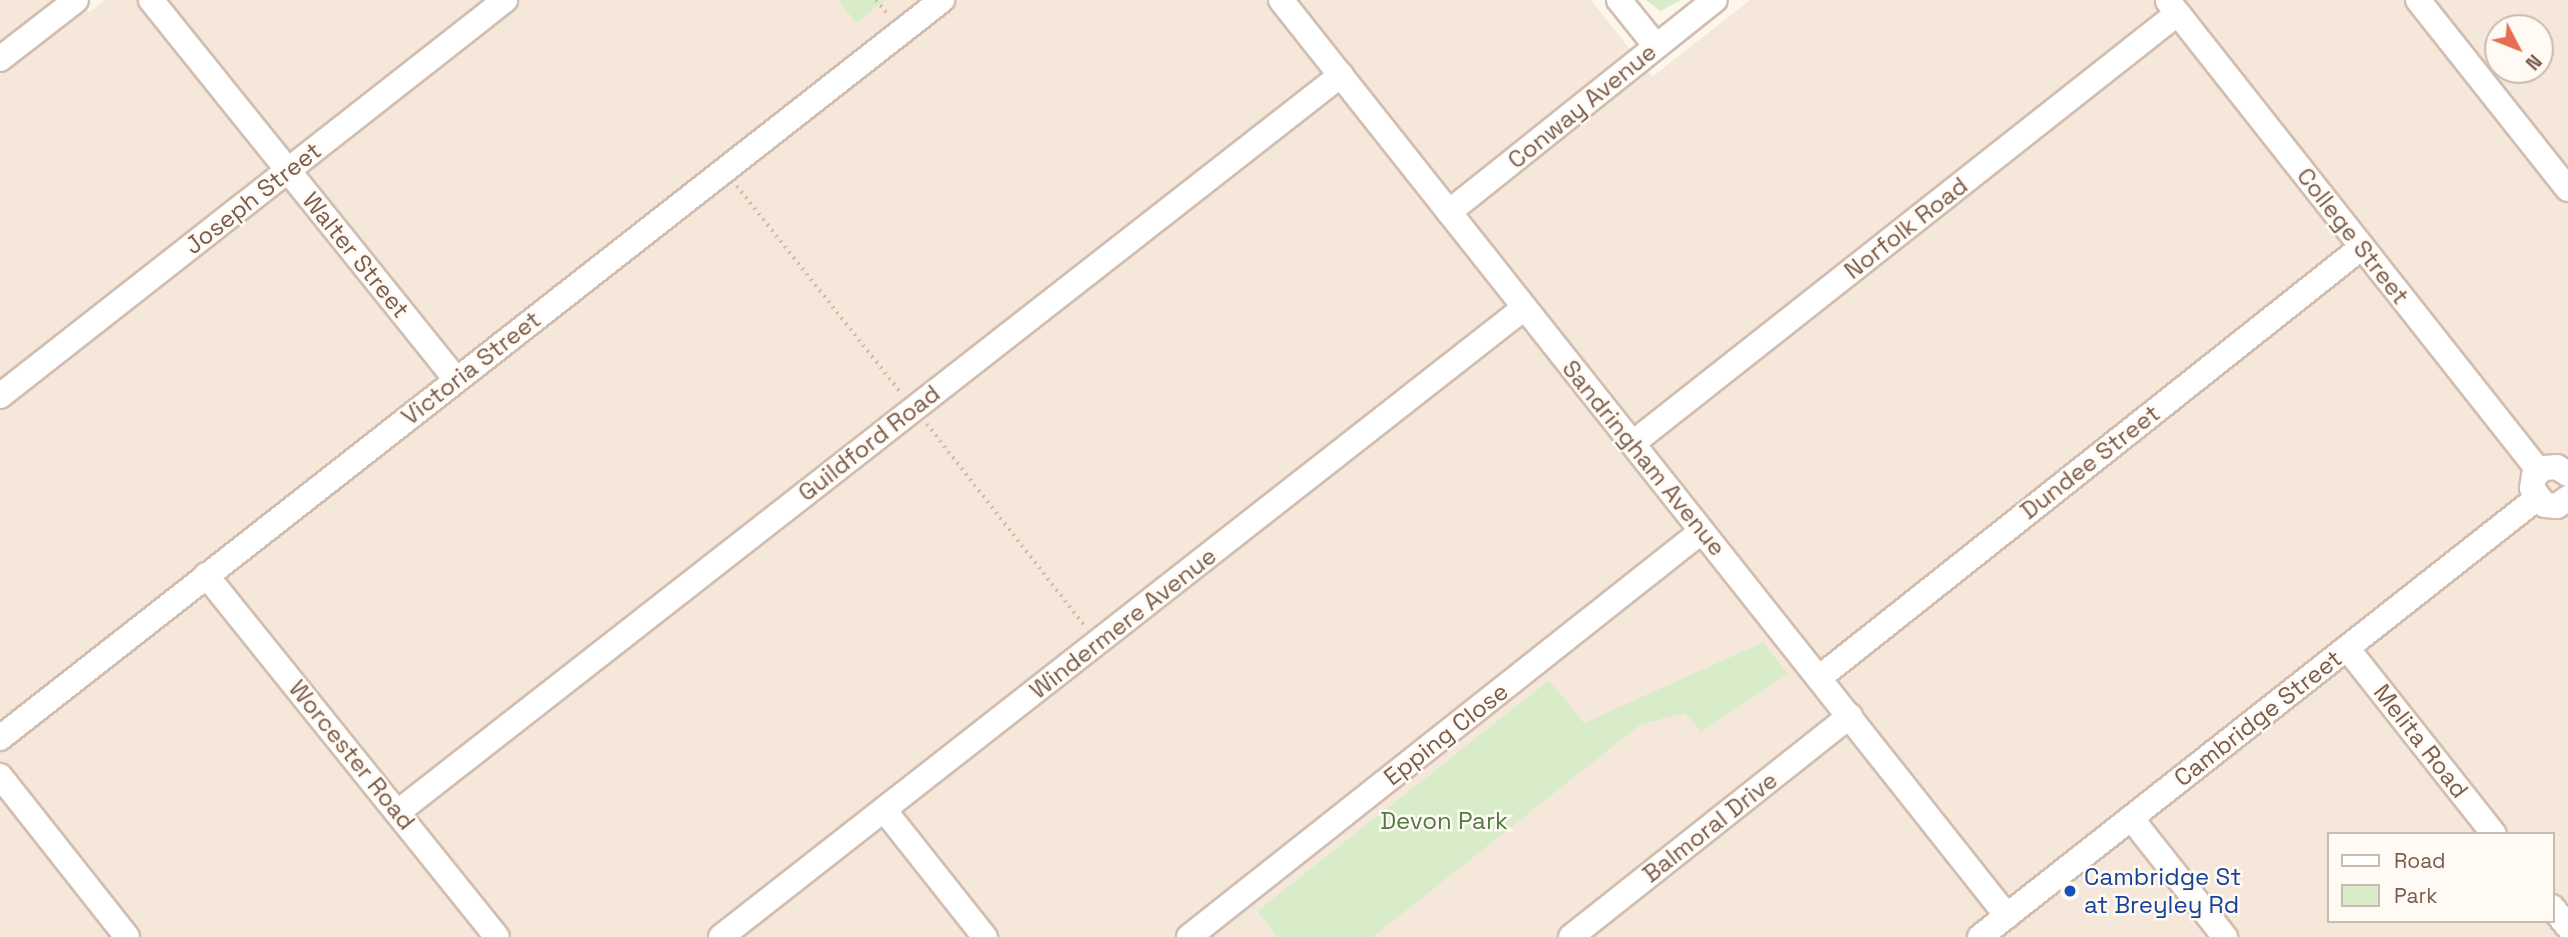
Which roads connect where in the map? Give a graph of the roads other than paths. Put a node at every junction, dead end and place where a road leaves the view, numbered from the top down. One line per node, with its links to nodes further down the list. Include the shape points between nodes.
1 (76, 0): 11 (street)
2 (151, 0): 13 (street, Walter Street)
3 (505, 0): 13 (street, Joseph Street)
4 (942, 0): 18 (street, Victoria Street)
5 (1281, 0): 12 (street, Sandringham Avenue)
6 (1619, 0): 10 (street)
7 (1715, 0): 10 (street, Conway Avenue)
8 (2417, 0): 14 (street)
9 (2174, 5): 16 (street, College Street); 20 (street, Norfolk Road)
10 (1656, 46): 15 (street, Conway Avenue)
11 (0, 59)
12 (1341, 75): 15 (street, Sandringham Avenue); 33 (street, Guildford Road)
13 (289, 170): 18 (street, Walter Street); 19 (street, Joseph Street)
14 (2568, 189)
15 (1449, 212): 17 (street, Sandringham Avenue)
16 (2361, 247): 21 (street, College Street); 28 (street, Dundee Street)
17 (1524, 308): 20 (street, Sandringham Avenue); 32 (street, Windermere Avenue)
18 (456, 379): 26 (street, Victoria Street)
19 (0, 396)
20 (1633, 443): 25 (street, Sandringham Avenue)
21 (2539, 471): 22 (street, via 2557,467); 23 (street, via 2532,482)
22 (2568, 474)
23 (2536, 499): 24 (street, via 2551,506); 27 (street, Cambridge Street)
24 (2566, 504)
25 (1702, 531): 28 (street, Sandringham Avenue); 43 (street, Epping Close)
26 (206, 575): 30 (street, Victoria Street); 33 (street, Worcester Road)
27 (2347, 648): 34 (street, Cambridge Street); 35 (street, Melita Road)
28 (1819, 678): 29 (street, Sandringham Avenue)
29 (1850, 716): 37 (street, Sandringham Avenue); 44 (street, Balmoral Drive)
30 (0, 738)
31 (0, 776): 39 (street)
32 (885, 811): 41 (street, Windermere Avenue); 42 (street)
33 (398, 812): 40 (street, Worcester Road)
34 (2131, 818): 37 (street, Cambridge Street); 46 (street)
35 (2492, 832)
36 (2554, 910): 38 (street)
37 (2007, 916): 45 (street, Cambridge Street)
38 (2568, 927)
39 (127, 937)
40 (497, 937)
41 (721, 937)
42 (985, 937)
43 (1189, 937)
44 (1571, 937)
45 (1980, 937)
46 (2225, 937)

